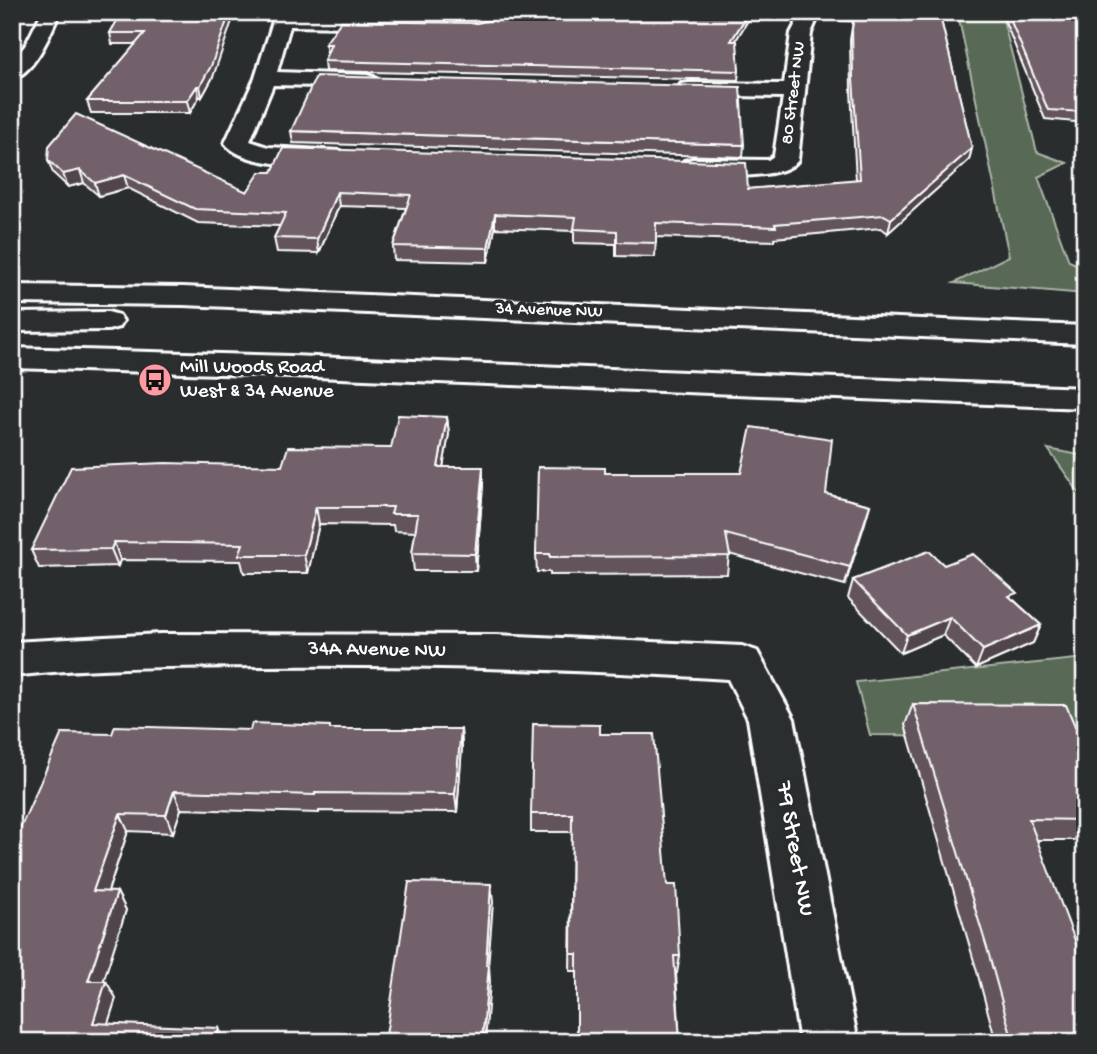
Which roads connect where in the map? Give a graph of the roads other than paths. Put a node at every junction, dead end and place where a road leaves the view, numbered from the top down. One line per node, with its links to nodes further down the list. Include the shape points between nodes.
1 (51, 12): 5 (street, via 34,48)
2 (506, 12): 4 (street, via 498,19 477,23)
3 (811, 12): 9 (street, 80 Street NW, via 801,33)
4 (284, 16): 6 (street)
5 (12, 73)
6 (265, 79): 7 (street); 10 (street, via 237,143 244,150)
7 (391, 82)
8 (670, 88): 9 (street)
9 (796, 91): 11 (street, 80 Street NW, via 786,160 772,167)
10 (356, 156)
11 (674, 165)
12 (12, 279): 14 (street)
13 (12, 294): 14 (street, 34 Avenue NW)
14 (129, 296): 15 (street, 34 Avenue NW)
15 (547, 310): 16 (street, via 407,320); 17 (street, 34 Avenue NW)
16 (12, 322)
17 (1085, 335)
18 (12, 358): 19 (street)
19 (1085, 398)
20 (12, 659): 21 (street, 34A Avenue NW, via 67,652 363,649)
21 (742, 663): 22 (street, 79 Street NW, via 771,719)
22 (829, 1042)

